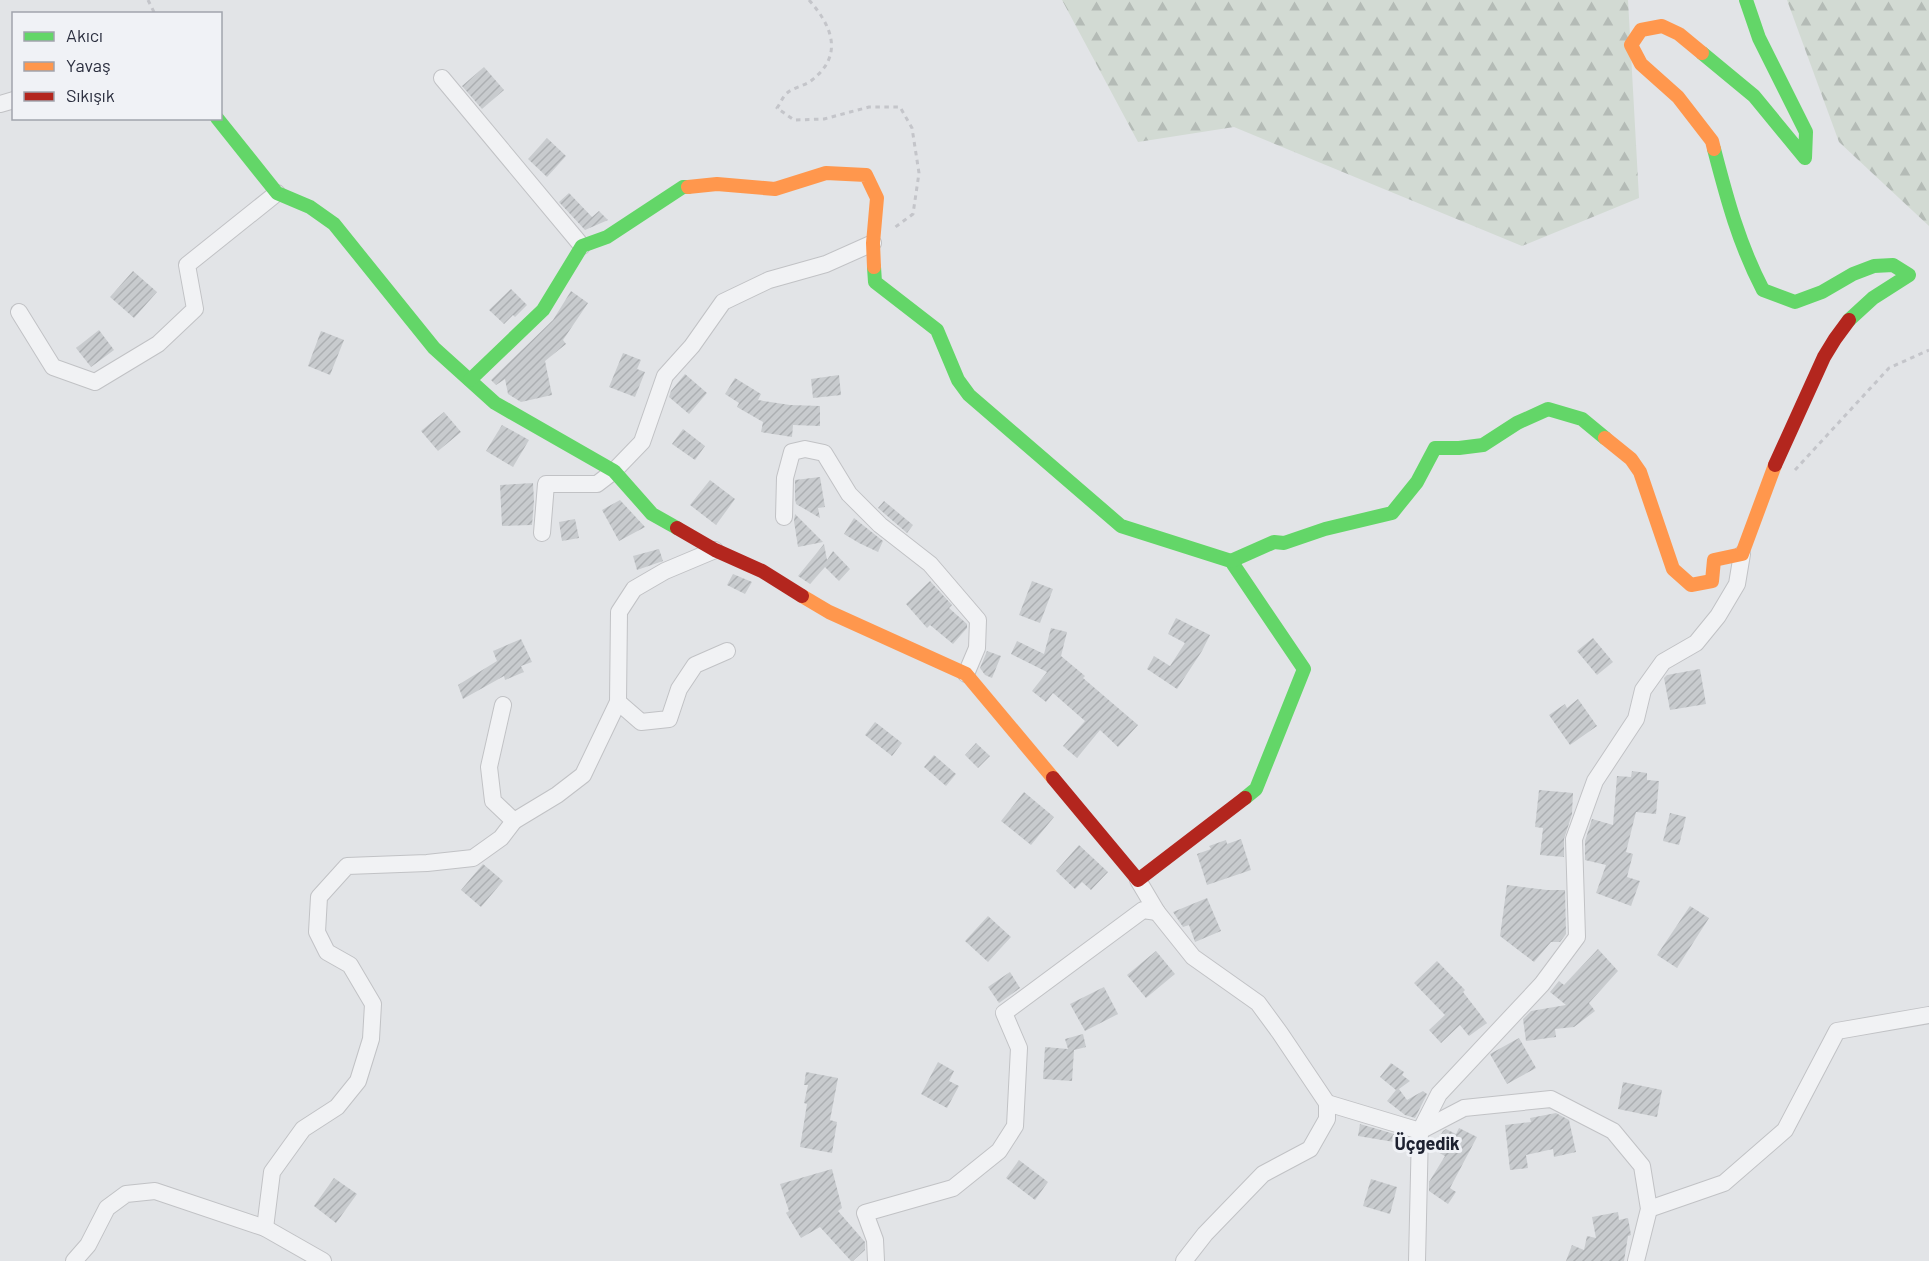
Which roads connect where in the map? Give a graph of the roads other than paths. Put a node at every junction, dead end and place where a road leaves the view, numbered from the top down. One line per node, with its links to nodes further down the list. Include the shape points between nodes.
1 (1746, 0): 13 (street, via 1759,38 1806,132 1805,158 1754,96 1679,34 1662,26 1641,30 1631,45 1641,64 1678,98 1712,141 1733,220 1764,290 1796,302 1874,266 1893,265 1909,275 1852,316 1828,349 1786,435)
2 (442, 78): 6 (street)
3 (219, 120): 4 (street)
4 (277, 193): 7 (street, via 187,266 195,309 158,344 95,382 52,367); 8 (street, via 310,207 334,224 434,348)
5 (873, 243): 6 (street, via 877,198 866,175 826,173 775,189 717,184 682,187 607,237); 9 (street, via 826,264 769,280 723,302 665,376 642,442); 14 (street, via 875,282 937,330 969,396 1121,526)
6 (582, 246): 8 (street, via 543,310)
7 (19, 312)
8 (470, 380): 9 (street, via 495,403)
9 (614, 471): 11 (street, via 597,484 546,484); 12 (street, via 652,514)
10 (784, 517): 16 (street, via 785,478 792,452 805,449 824,453 849,494 880,525 930,564 978,620 977,648)
11 (542, 533)
12 (715, 550): 16 (street, via 762,571 829,612); 17 (street, via 644,583 634,589 624,604 619,612)
13 (1742, 554): 14 (street, via 1714,560 1712,581 1691,585 1673,569 1640,472 1631,459 1582,419 1548,409 1483,445 1435,448 1417,482 1392,513 1274,543); 24 (street, via 1737,584 1718,616 1696,642 1663,662 1643,690 1636,719 1595,781 1574,839 1577,937 1542,984 1439,1095)
14 (1231, 561): 20 (street, via 1304,669 1256,789)
15 (727, 651): 17 (street, via 695,665 680,689 669,719 641,722)
16 (966, 674): 20 (street)
17 (618, 702): 19 (street, via 583,775)
18 (503, 705): 19 (street, via 489,766 493,801)
19 (514, 821): 26 (street, via 501,838 473,858 347,866 319,897 317,932 327,952 350,965 373,1004 371,1039 358,1081 337,1107 303,1129 272,1172)
20 (1138, 880): 21 (street)
21 (1157, 912): 23 (street, via 1193,957 1258,1003); 29 (street, via 1143,910 1004,1013 1019,1048 1015,1126 999,1151 953,1188 865,1213)
22 (1929, 1015): 25 (street, via 1837,1031 1785,1130 1724,1183)
23 (1327, 1103): 24 (street); 30 (street, via 1327,1119 1310,1149 1263,1174)
24 (1420, 1131): 25 (street, via 1464,1108 1551,1099 1613,1131 1642,1166); 31 (street)
25 (1649, 1209): 32 (street)
26 (265, 1228): 27 (street, via 155,1191 126,1194 107,1208 88,1245); 28 (street)
27 (74, 1261)
28 (323, 1261)
29 (876, 1261)
30 (1184, 1261)
31 (1417, 1261)
32 (1635, 1261)

